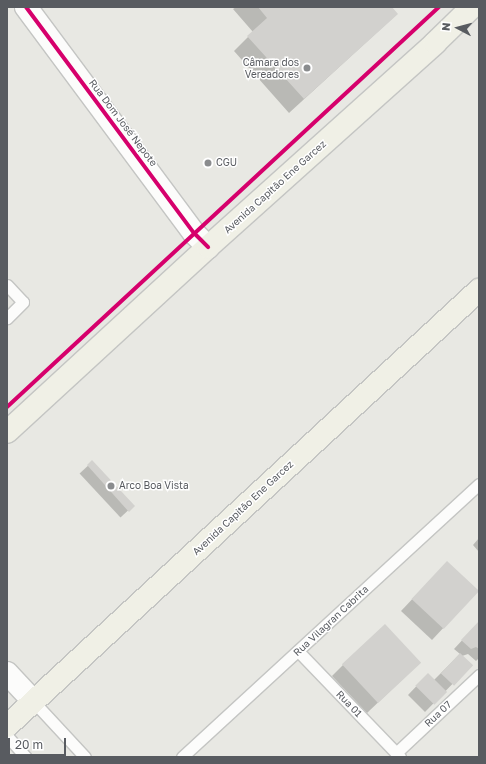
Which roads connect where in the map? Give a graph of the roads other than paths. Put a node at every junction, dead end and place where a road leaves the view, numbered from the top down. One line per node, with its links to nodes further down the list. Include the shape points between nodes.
1 (26, 7): 3 (street, Rua Dom José Nepote, via 194,232)
2 (472, 7): 3 (main road, Avenida Capitão Ene Garcez)
3 (208, 247): 7 (main road, Avenida Capitão Ene Garcez)
4 (7, 285): 6 (lane, via 23,302)
5 (479, 290): 12 (main road, Avenida Capitão Ene Garcez)
6 (7, 318)
7 (7, 432)
8 (479, 484): 9 (lane, Rua Vilagran Cabrita)
9 (298, 651): 15 (lane, Rua 01); 18 (lane, Rua Vilagran Cabrita)
10 (7, 673): 12 (street)
11 (479, 675): 15 (lane, Rua 07)
12 (33, 701): 13 (main road, Avenida Capitão Ene Garcez); 17 (lane)
13 (7, 726)
14 (7, 736): 16 (lane)
15 (398, 755)
16 (26, 757)
17 (85, 757)
18 (182, 757)

